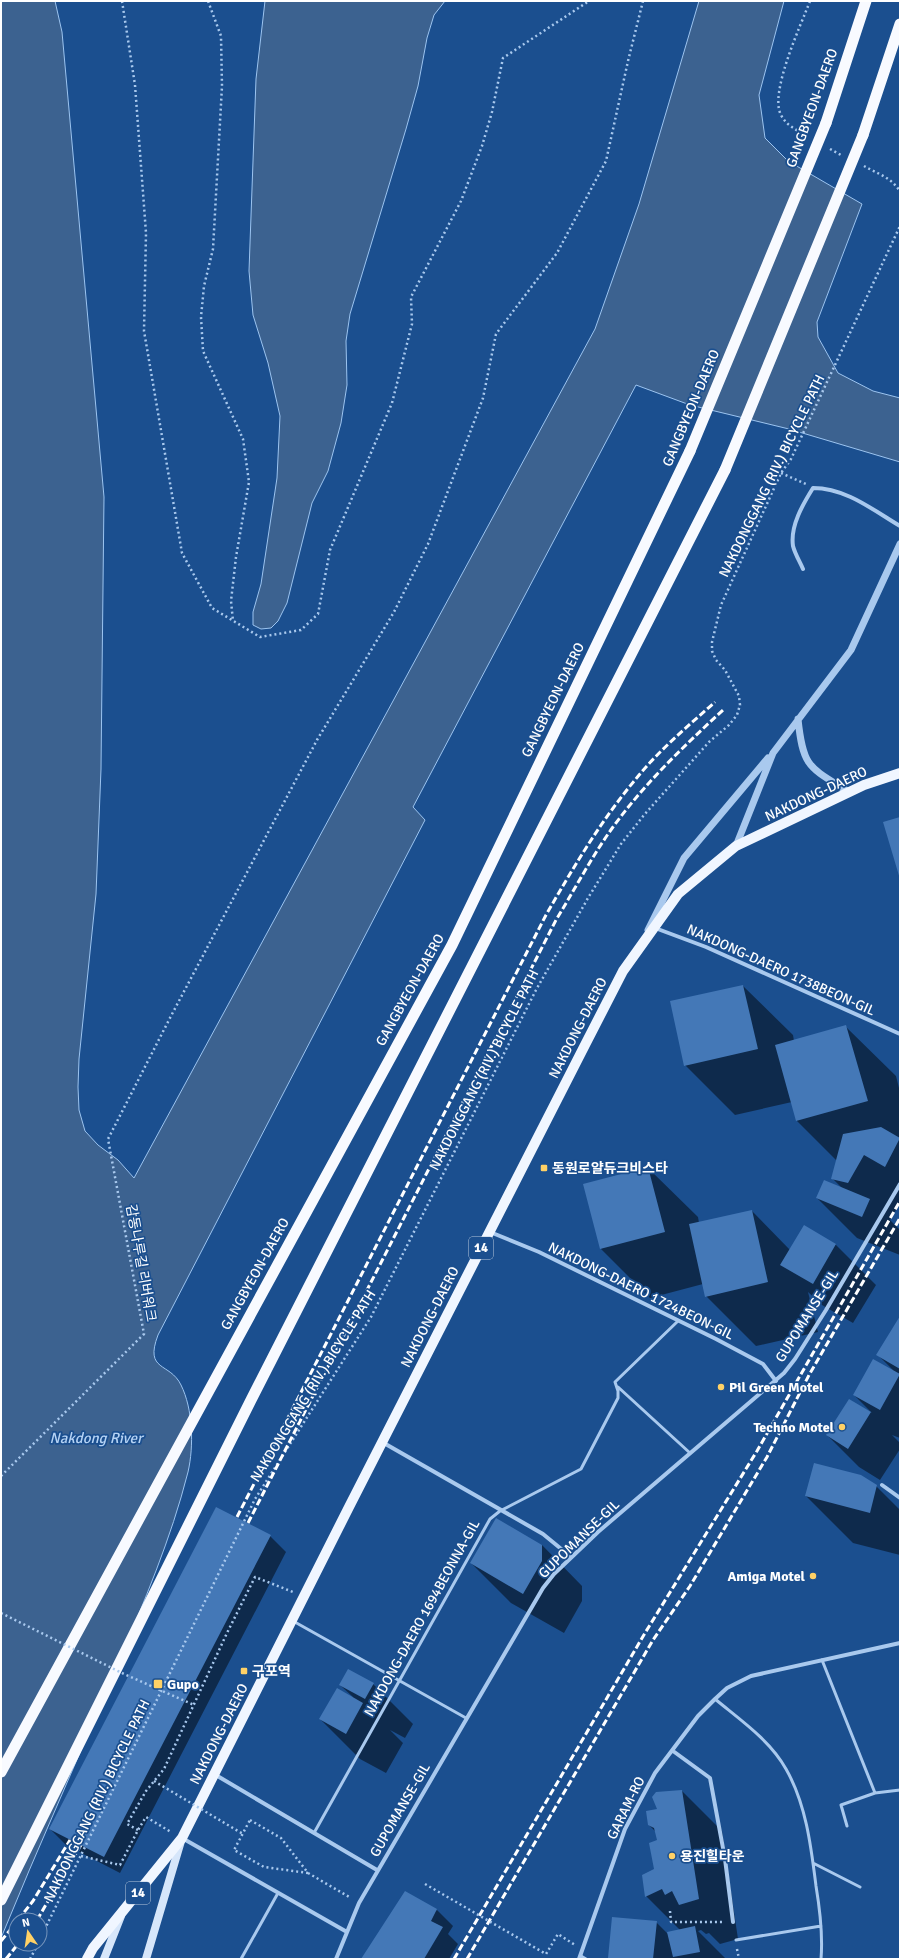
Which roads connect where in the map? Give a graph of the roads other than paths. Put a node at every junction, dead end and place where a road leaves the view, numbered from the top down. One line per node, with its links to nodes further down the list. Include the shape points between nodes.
1 (866, 1): 32 (highway, GANGBYEON-DAERO, bridge, via 826,123 690,451 452,945)
2 (900, 24): 43 (highway, bridge, via 863,135 725,470 251,1400)
3 (900, 526): 5 (street, via 842,492 828,488 813,488 793,533 793,546)
4 (900, 544): 6 (street, via 851,650)
5 (803, 569)
6 (798, 719): 7 (street); 9 (street, via 801,746 806,760 817,772)
7 (772, 753): 10 (street); 12 (street, via 684,858)
8 (900, 773): 9 (main road, NAKDONG-DAERO / 14)
9 (849, 792): 10 (main road, NAKDONG-DAERO / 14)
10 (736, 846): 11 (main road, NAKDONG-DAERO / 14, via 678,894)
11 (653, 927): 12 (main road, NAKDONG-DAERO / 14); 13 (street, NAKDONG-DAERO 1738BEON-GIL, via 706,947)
12 (639, 947): 15 (main road, NAKDONG-DAERO / 14, via 620,977)
13 (900, 1034)
14 (900, 1184): 17 (street, GUPOMANSE-GIL, via 795,1360)
15 (489, 1232): 16 (street, NAKDONG-DAERO 1724BEON-GIL, via 539,1252); 19 (main road, NAKDONG-DAERO / 14)
16 (678, 1320): 17 (street, NAKDONG-DAERO 1724BEON-GIL, via 762,1364); 18 (lane, NAKDONG-DAERO 1694BEONNA-GIL, via 615,1382)
17 (776, 1381): 20 (street, GUPOMANSE-GIL)
18 (618, 1387): 20 (lane); 23 (lane, NAKDONG-DAERO 1694BEONNA-GIL, via 618,1398 581,1469)
19 (382, 1442): 23 (street); 25 (main road, NAKDONG-DAERO / 14)
20 (691, 1454): 24 (street, GUPOMANSE-GIL)
21 (882, 1485): 22 (street)
22 (900, 1498)
23 (500, 1510): 24 (street, via 543,1534); 28 (lane, NAKDONG-DAERO 1694BEONNA-GIL, via 490,1519)
24 (571, 1557): 30 (street, GUPOMANSE-GIL, via 543,1588)
25 (291, 1620): 28 (lane); 33 (main road, NAKDONG-DAERO / 14)
26 (900, 1643): 27 (street, GARAM-RO)
27 (822, 1660): 29 (street, GARAM-RO, via 739,1681); 35 (lane)
28 (399, 1680): 30 (lane); 37 (lane, NAKDONG-DAERO 1694BEONNA-GIL)
29 (715, 1699): 31 (street, GARAM-RO, via 698,1716); 39 (lane, via 763,1740 786,1768 801,1802)
30 (466, 1718): 40 (street, GUPOMANSE-GIL)
31 (673, 1751): 44 (street, via 710,1778 725,1859); 48 (street, GARAM-RO, via 655,1774 625,1829)
32 (1, 1772)
33 (214, 1774): 37 (street); 38 (main road, NAKDONG-DAERO / 14)
34 (900, 1790): 35 (lane)
35 (875, 1793): 36 (lane, via 841,1805)
36 (847, 1826)
37 (314, 1833): 40 (street)
38 (182, 1838): 42 (street); 49 (main road, 14, via 93,1948); 50 (main road, NAKDONG-DAERO, via 121,1917); 51 (main road, NAKDONG-DAERO / 14)
39 (813, 1862): 41 (lane); 45 (lane)
40 (377, 1870): 46 (street, GUPOMANSE-GIL)
41 (860, 1887)
42 (278, 1893): 46 (street); 52 (lane)
43 (1, 1900)
44 (733, 1922)
45 (821, 1926): 47 (lane); 55 (lane)
46 (347, 1932): 53 (street, GUPOMANSE-GIL)
47 (736, 1940)
48 (580, 1957): 54 (lane)
49 (87, 1959)
50 (104, 1959)
51 (146, 1959)
52 (241, 1959)
53 (336, 1959)
54 (586, 1959)
55 (821, 1959)

